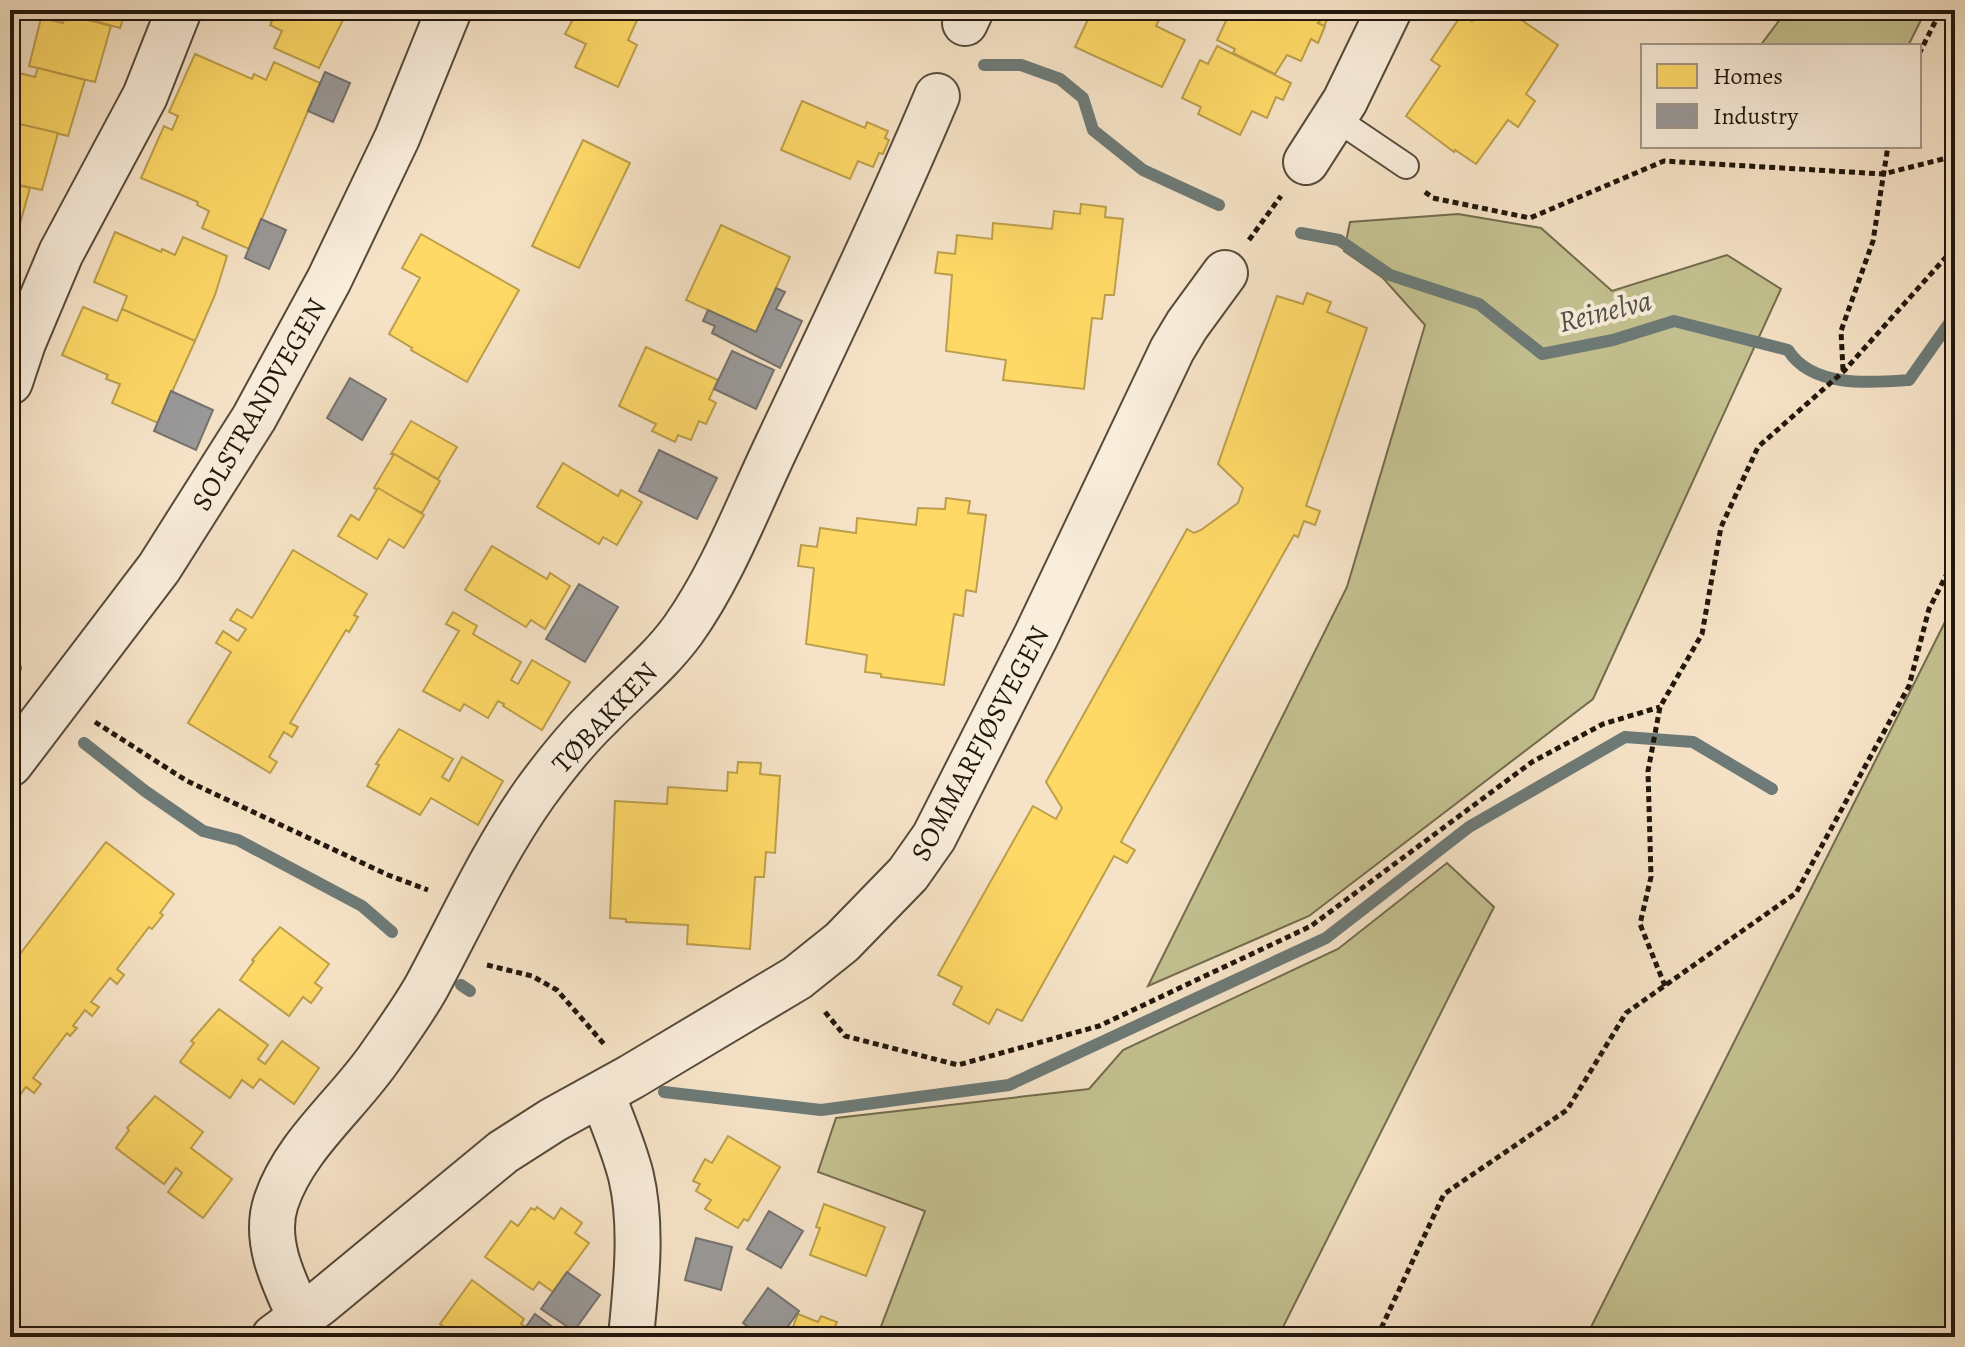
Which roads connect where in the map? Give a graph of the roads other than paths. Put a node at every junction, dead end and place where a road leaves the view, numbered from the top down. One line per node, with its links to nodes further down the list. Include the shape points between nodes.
1 (179, 10): 9 (street, via 145,96 61,253)
2 (449, 10): 10 (street, SOLSTRANDVEGEN, via 391,152 254,418 159,568)
3 (1389, 10): 5 (street)
4 (937, 96): 12 (street, TØBAKKEN, via 702,600 658,660 596,719 536,791 505,837 409,1015 296,1163 275,1204 273,1232)
5 (1335, 118): 6 (street); 7 (lane)
6 (1306, 162)
7 (1406, 166)
8 (1225, 273): 11 (street, SOMMARFJØSVEGEN, via 1172,350 1057,594 914,867 857,929 797,978)
9 (10, 382)
10 (10, 764)
11 (616, 1086): 12 (street, SOMMARFJØSVEGEN, via 484,1166); 13 (street, via 633,1187)
12 (287, 1327)
13 (631, 1337)

